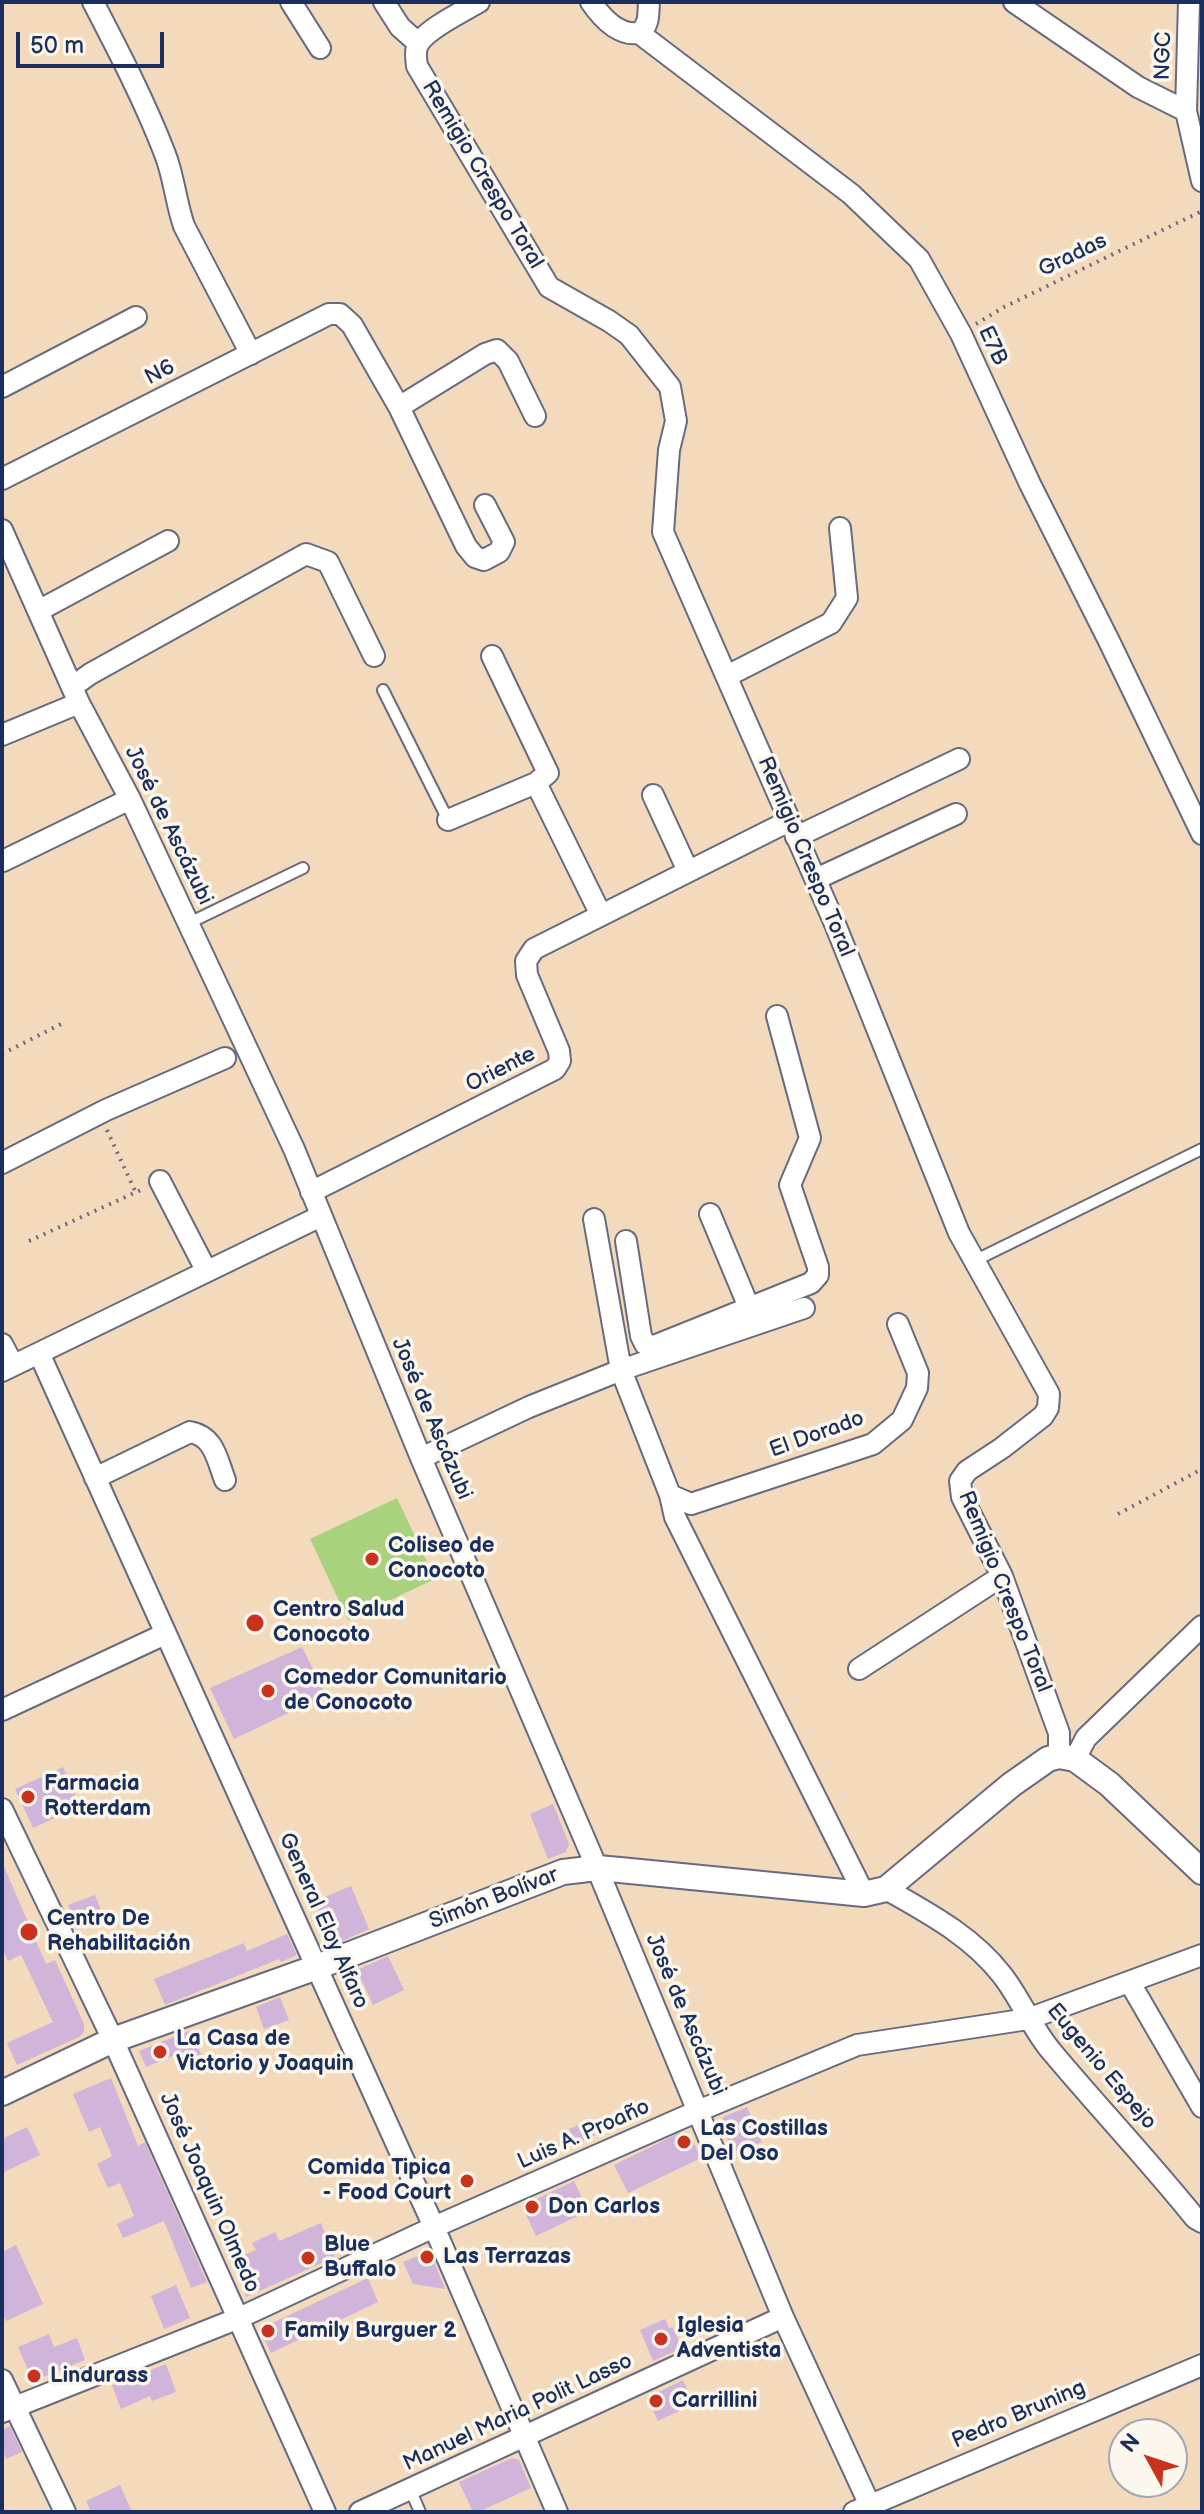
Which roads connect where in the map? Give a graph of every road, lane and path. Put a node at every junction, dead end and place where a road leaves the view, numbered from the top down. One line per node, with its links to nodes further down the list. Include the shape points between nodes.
1 (93, 2): 17 (street, via 166,156 184,226)
2 (291, 2): 11 (street)
3 (384, 2): 10 (street)
4 (479, 2): 10 (street)
5 (591, 2): 9 (street, E7B, via 620,31)
6 (649, 2): 9 (street, via 648,21)
7 (1014, 2): 12 (street, via 1138,87)
8 (1189, 2): 12 (street, NGC)
9 (639, 33): 16 (street, E7B, via 880,219 919,259)
10 (418, 43): 29 (street, Remigio Crespo Toral, via 422,76 549,287 629,335 670,387 676,421 663,532)
11 (320, 48)
12 (1186, 111): 13 (street, NGC)
13 (1202, 181)
14 (1202, 211): 16 (path, Gradas, via 1004,307)
15 (136, 317): 18 (street)
16 (961, 334): 40 (street, E7B)
17 (251, 354): 19 (street, N6, via 329,314 340,314 352,325); 21 (street, N6)
18 (2, 387)
19 (399, 407): 20 (street, via 497,350 508,361); 22 (street, via 466,546 484,560 499,552 504,542)
20 (535, 416)
21 (2, 479)
22 (485, 505)
23 (840, 528): 29 (street, via 847,598 831,623)
24 (2, 530): 26 (street, José de Ascázubi)
25 (168, 541): 26 (street)
26 (38, 611): 31 (street, José de Ascázubi)
27 (374, 656): 31 (street, via 328,562 306,554)
28 (492, 656): 34 (street, via 548,773)
29 (727, 676): 39 (street, Remigio Crespo Toral)
30 (383, 690): 38 (lane)
31 (75, 695): 32 (street); 36 (street, José de Ascázubi)
32 (2, 735)
33 (959, 759): 39 (street, Oriente)
34 (536, 783): 38 (street); 45 (street)
35 (653, 795): 43 (street)
36 (130, 799): 41 (street); 46 (street, José de Ascázubi)
37 (956, 814): 44 (street)
38 (448, 820)
39 (792, 829): 43 (street, Oriente); 44 (street, Remigio Crespo Toral)
40 (1202, 834)
41 (3, 861)
42 (303, 868): 46 (lane)
43 (688, 871): 45 (street, Oriente)
44 (816, 879): 62 (street, Remigio Crespo Toral)
45 (601, 915): 56 (street, Oriente, via 542,943 527,956 527,975 560,1056 555,1069)
46 (189, 923): 56 (street, José de Ascázubi)
47 (777, 1016): 65 (street, via 810,1138 790,1185 818,1275)
48 (63, 1023): 49 (path)
49 (2, 1054)
50 (225, 1058): 51 (street)
51 (100, 1113): 53 (street); 55 (path)
52 (1202, 1149): 62 (lane)
53 (2, 1163)
54 (160, 1181): 55 (path); 63 (street)
55 (136, 1192): 60 (path)
56 (311, 1192): 58 (street, José de Ascázubi)
57 (710, 1214): 65 (street)
58 (321, 1216): 63 (street); 71 (street, José de Ascázubi)
59 (594, 1219): 70 (street)
60 (29, 1241)
61 (626, 1241): 65 (street, via 645,1344 654,1346)
62 (974, 1261): 77 (street, Remigio Crespo Toral, via 1049,1394 1043,1416 960,1481 962,1497)
63 (206, 1270): 68 (street)
64 (804, 1308): 65 (street)
65 (752, 1316): 70 (street)
66 (898, 1324): 75 (street, El Dorado, via 918,1373 917,1388 902,1420 873,1444 691,1504)
67 (2, 1344): 69 (street)
68 (39, 1353): 69 (street); 73 (street, General Eloy Alfaro)
69 (8, 1368)
70 (621, 1370): 71 (street); 75 (street)
71 (421, 1458): 84 (street, José de Ascázubi)
72 (1202, 1469): 76 (path)
73 (95, 1478): 74 (street, via 190,1432 210,1442); 79 (street, General Eloy Alfaro)
74 (225, 1480)
75 (670, 1495): 86 (street, via 675,1517)
76 (1118, 1514)
77 (1002, 1576): 80 (street); 82 (street, Remigio Crespo Toral)
78 (1202, 1626): 82 (street)
79 (165, 1634): 81 (street); 88 (street, General Eloy Alfaro)
80 (859, 1669)
81 (2, 1710)
82 (1067, 1757): 85 (street, via 1109,1784); 86 (street, via 1048,1759)
83 (2, 1809): 91 (street, José Joaquin Olmedo)
84 (597, 1868): 86 (street, Simón Bolívar); 88 (street, Simón Bolívar, via 563,1872); 94 (street, José de Ascázubi)
85 (1202, 1872)
86 (875, 1891): 90 (street, Eugenio Espejo, via 935,1917 975,1945 1003,1976)
87 (1202, 1955): 89 (street, Luis A. Proaño)
88 (317, 1967): 91 (street, Simón Bolívar); 96 (street, General Eloy Alfaro)
89 (1130, 1983): 90 (street, Luis A. Proaño); 93 (street)
90 (1028, 2019): 94 (street, Luis A. Proaño, via 857,2045); 95 (street, Eugenio Espejo)
91 (113, 2040): 92 (street, Simón Bolívar); 98 (street, José Joaquin Olmedo)
92 (2, 2093)
93 (1202, 2107)
94 (698, 2111): 96 (street, Luis A. Proaño); 97 (street, José de Ascázubi)
95 (1202, 2222)
96 (434, 2227): 98 (street, Luis A. Proaño); 102 (street, General Eloy Alfaro)
97 (783, 2317): 102 (street, Manuel Maria Polit Lasso); 104 (street, José de Ascázubi)
98 (239, 2318): 101 (street, Luis A. Proaño); 106 (street, José Joaquin Olmedo)
99 (1202, 2365): 104 (street, Pedro Bruning)
100 (2, 2380): 101 (street)
101 (8, 2409): 105 (street)
102 (524, 2437): 103 (street, Manuel Maria Polit Lasso); 109 (street, General Eloy Alfaro)
103 (410, 2489): 107 (street, Manuel Maria Polit Lasso); 108 (lane)
104 (865, 2509)
105 (65, 2512)
106 (325, 2512)
107 (360, 2512)
108 (420, 2512)
109 (557, 2512)

